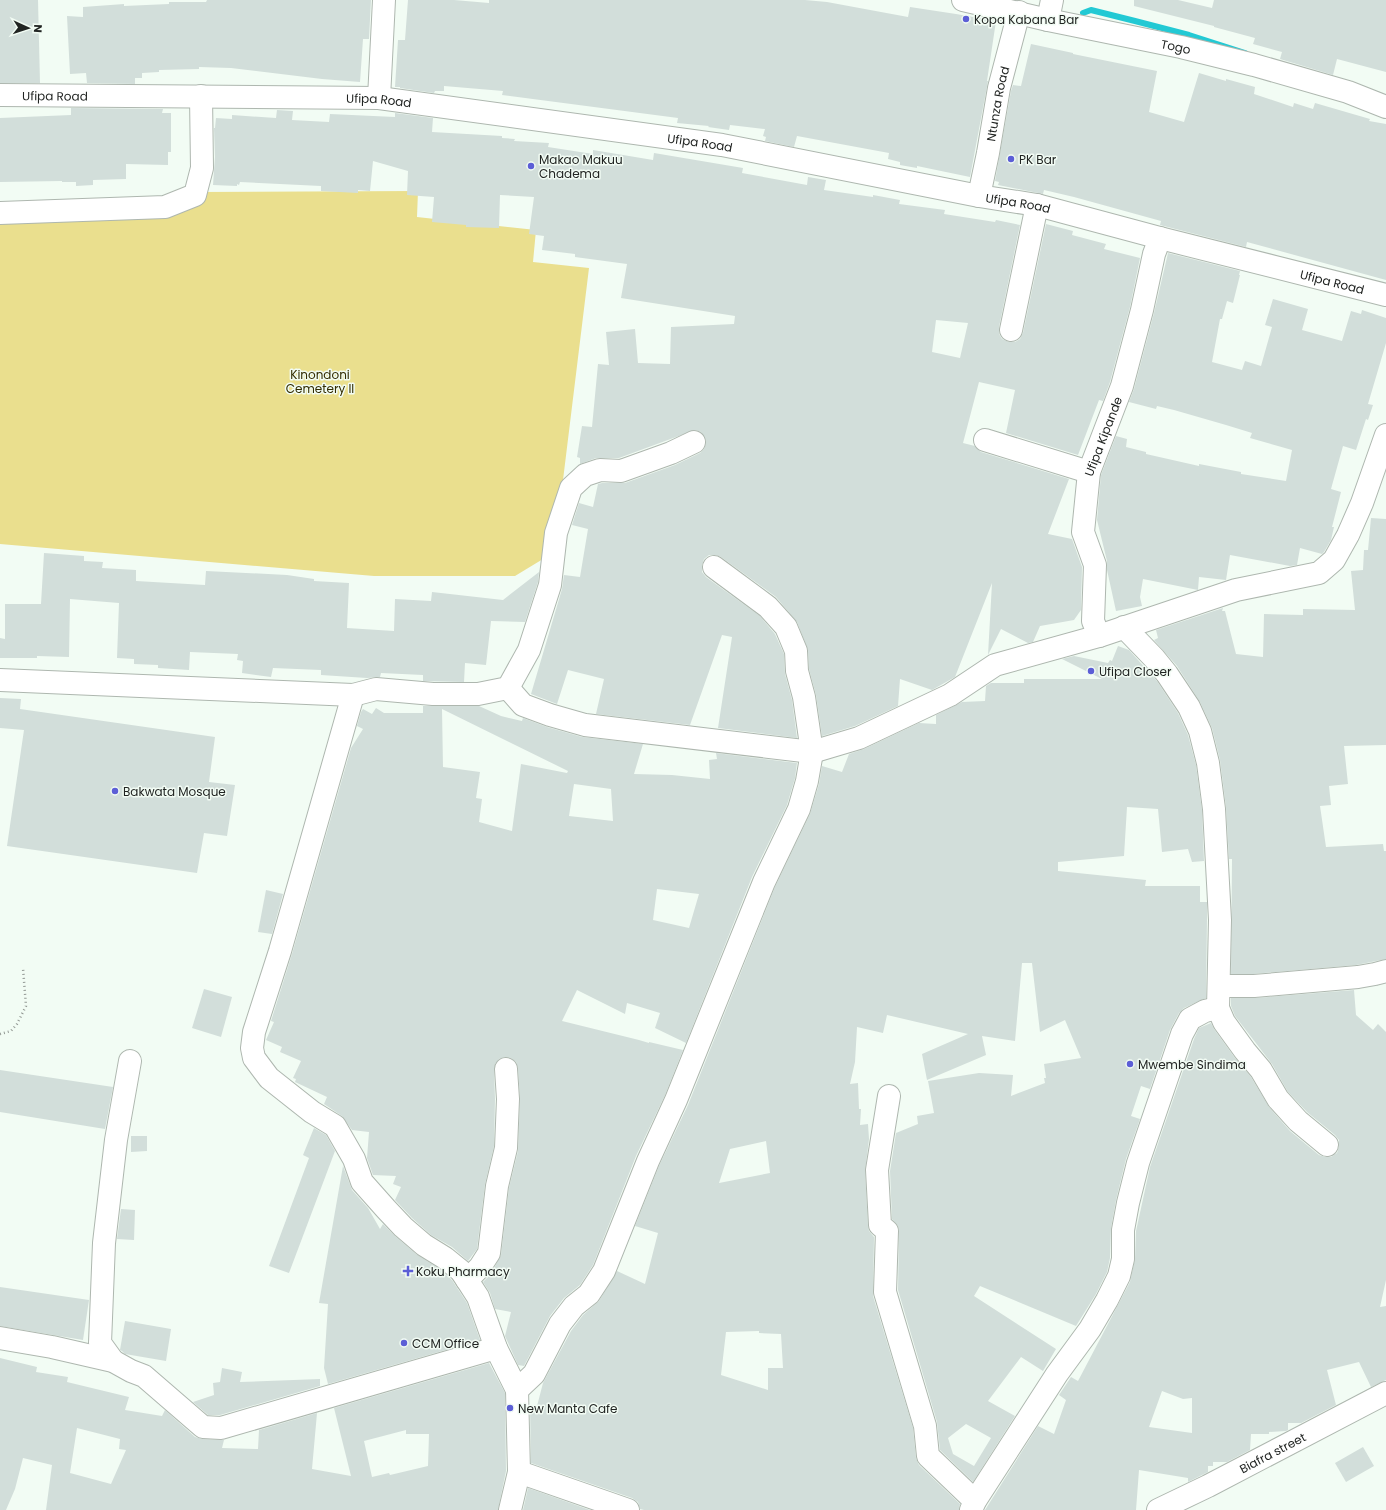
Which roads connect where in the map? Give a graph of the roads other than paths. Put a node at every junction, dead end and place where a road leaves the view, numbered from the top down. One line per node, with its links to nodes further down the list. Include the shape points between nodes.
1 (384, 0): 7 (street)
2 (963, 0): 4 (street, Togo)
3 (1050, 10): 4 (street, Togo); 8 (street, Togo, via 1348,92)
4 (1019, 12): 9 (street, Ntunza Road, via 999,88)
5 (0, 95): 6 (street, Ufipa Road)
6 (201, 96): 7 (street, Ufipa Road); 11 (street, via 202,168 194,195 165,207)
7 (380, 98): 9 (street, Ufipa Road, via 722,144)
8 (1386, 107)
9 (979, 196): 10 (street, Ufipa Road)
10 (1037, 205): 12 (street, Ufipa Road); 14 (street)
11 (0, 213)
12 (1160, 238): 13 (street, Ufipa Road); 18 (street, Ufipa Kipande, via 1122,386)
13 (1386, 295)
14 (1011, 330)
15 (1386, 435): 20 (street, via 1348,534 1334,560 1319,573 1236,590)
16 (985, 440): 18 (street)
17 (694, 442): 23 (street, via 621,471 600,470 585,475 571,488 556,534 550,585 529,650)
18 (1089, 472): 21 (street, Ufipa Kipande, via 1083,532 1095,565 1093,621)
19 (714, 567): 25 (street, via 768,607 786,627 796,651 797,672 804,697)
20 (1124, 627): 21 (street); 27 (street, via 1167,674 1189,707 1200,731 1208,763 1214,809 1220,920)
21 (1099, 636): 25 (street, via 995,665 950,695 859,738)
22 (0, 680): 24 (street)
23 (508, 688): 24 (street, via 478,694 376,689); 25 (street, via 523,705 585,725)
24 (354, 695): 33 (street, via 254,1032 252,1048 254,1058 269,1078 334,1126 354,1159 362,1182 402,1227 445,1258)
25 (812, 752): 37 (street, via 799,808 764,882 604,1271 589,1294 574,1306 560,1324 534,1374)
26 (1386, 971): 27 (street, via 1358,977 1254,986)
27 (1219, 986): 28 (street)
28 (1218, 1008): 32 (street, via 1224,1022 1261,1070 1278,1099); 40 (street, via 1205,1010 1190,1019 1182,1034 1138,1163 1123,1230 1123,1259 1119,1276 1090,1329 1057,1374)
29 (130, 1061): 36 (street, via 116,1140 104,1243 100,1343)
30 (506, 1069): 33 (street, via 506,1148 497,1186 489,1253)
31 (889, 1096): 40 (street, via 877,1170 880,1225 887,1231 885,1292 925,1426 928,1456)
32 (1327, 1145)
33 (468, 1280): 35 (street, via 478,1297)
34 (0, 1338): 36 (street)
35 (496, 1348): 36 (street, via 222,1428 203,1427 144,1376); 37 (street)
36 (112, 1360)
37 (517, 1390): 39 (street)
38 (1386, 1393): 43 (street, Biafra street)
39 (519, 1472): 41 (street); 42 (street)
40 (973, 1505)
41 (510, 1510)
42 (628, 1510)
43 (1158, 1510)

